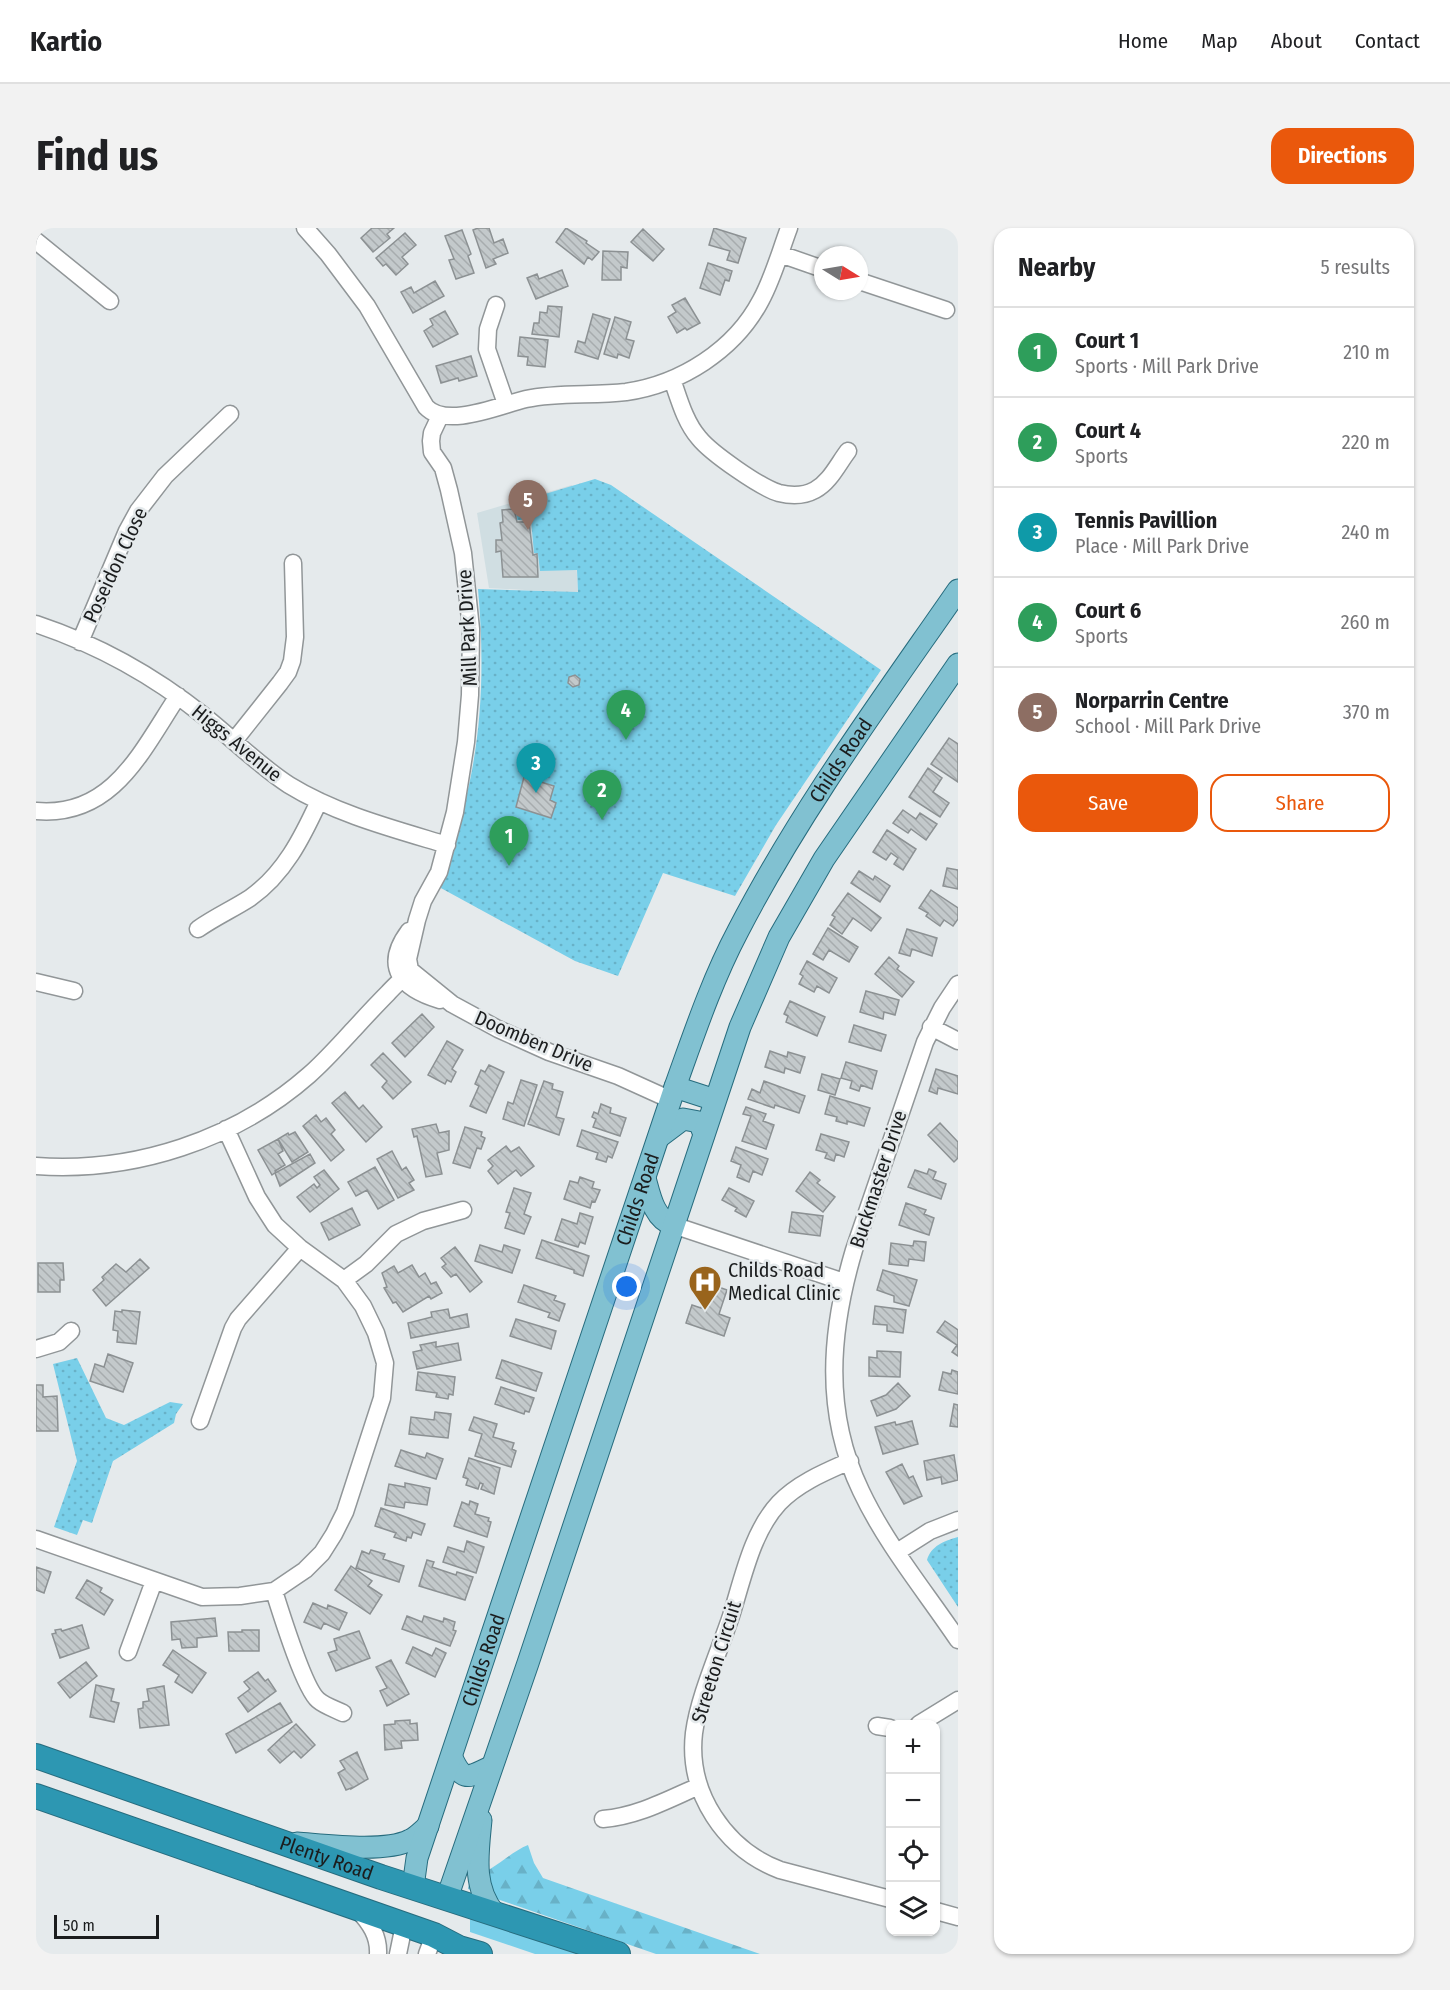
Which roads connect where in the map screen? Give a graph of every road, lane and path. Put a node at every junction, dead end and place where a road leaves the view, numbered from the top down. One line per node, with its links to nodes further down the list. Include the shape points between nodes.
1 (305, 228): 13 (street, via 367,306 409,380)
2 (789, 228): 4 (street)
3 (36, 241): 7 (street)
4 (780, 254): 5 (street); 10 (street, via 761,301 739,332 704,362)
5 (814, 266)
6 (868, 284): 9 (street)
7 (110, 301)
8 (496, 305): 11 (street, via 488,329 488,349)
9 (946, 310)
10 (672, 379): 11 (street, via 624,392 547,395); 14 (street, via 698,437 769,489 794,495 816,489)
11 (506, 404): 13 (street)
12 (230, 414): 18 (street, Poseidon Close, via 165,476 138,511)
13 (439, 423): 24 (street, Mill Park Drive, via 431,441 432,452 442,468 463,553 472,661 455,812)
14 (848, 451)
15 (293, 563): 21 (street, via 296,637 292,661 288,672)
16 (958, 590): 32 (main road, Childs Road, via 785,845 736,933)
17 (36, 624): 18 (street, Higgs Avenue)
18 (80, 642): 20 (street, Higgs Avenue, via 145,674)
19 (958, 664): 33 (main road, via 824,859 779,937 740,1027)
20 (178, 696): 21 (street, Higgs Avenue); 23 (street, via 131,767 108,792 81,806)
21 (234, 741): 22 (street, Higgs Avenue, via 287,783)
22 (319, 801): 24 (street, Higgs Avenue); 25 (street, via 302,839 276,873 251,897)
23 (36, 811)
24 (442, 843): 26 (street, Mill Park Drive, via 439,872 423,901)
25 (198, 929)
26 (404, 974): 32 (street, Doomben Drive, via 526,1042); 34 (street, via 392,973 331,1055 254,1116)
27 (36, 982): 29 (street)
28 (958, 984): 30 (street, Buckmaster Drive)
29 (74, 991)
30 (931, 1027): 31 (street); 43 (street, Buckmaster Drive)
31 (958, 1041)
32 (673, 1093): 33 (main road); 36 (main road, Childs Road)
33 (713, 1107): 35 (main road)
34 (226, 1129): 37 (street, via 160,1154 127,1161); 41 (street, via 257,1197 275,1224)
35 (704, 1134): 36 (main road, via 699,1122 683,1119); 40 (main road)
36 (658, 1137): 38 (main road, Childs Road)
37 (36, 1166)
38 (645, 1178): 40 (main road, via 654,1207); 59 (main road, Childs Road)
39 (463, 1210): 42 (street, via 423,1221 396,1234)
40 (674, 1225): 43 (street); 60 (main road)
41 (300, 1248): 42 (street); 46 (street, via 232,1328)
42 (344, 1280): 52 (street, via 376,1333 385,1363 382,1398 345,1512 334,1534 305,1570)
43 (844, 1282): 47 (street, Buckmaster Drive, via 836,1328 834,1376 835,1401)
44 (71, 1331): 45 (street, via 59,1342)
45 (36, 1349)
46 (200, 1421)
47 (849, 1461): 50 (street, Buckmaster Drive, via 876,1520); 61 (street, Streeton Circuit, via 794,1490 761,1530 697,1718 693,1754)
48 (958, 1520): 50 (street, via 930,1531)
49 (36, 1539): 51 (street)
50 (897, 1552): 53 (street, Buckmaster Drive)
51 (154, 1581): 52 (street, via 202,1597); 54 (street)
52 (274, 1592): 56 (street, via 314,1695)
53 (958, 1640)
54 (128, 1652)
55 (958, 1700): 57 (street)
56 (343, 1713)
57 (927, 1720)
58 (36, 1756): 66 (highway, Plenty Road)
59 (452, 1758): 60 (main road, via 458,1772 464,1775); 65 (main road, Childs Road)
60 (491, 1767): 62 (main road)
61 (699, 1786): 64 (street, via 638,1813); 69 (street, Streeton Circuit, via 717,1822 755,1858 790,1873)
62 (484, 1789): 68 (main road); 72 (main road, via 478,1855 480,1890)
63 (36, 1796): 70 (highway, Plenty Road)
64 (603, 1819)
65 (428, 1826): 66 (main road, via 399,1844 362,1847); 67 (main road, Childs Road, via 417,1858)
66 (281, 1842): 67 (highway, Plenty Road)
67 (413, 1887): 68 (highway, Plenty Road); 74 (highway, Childs Road)
68 (447, 1898): 72 (highway, Plenty Road); 75 (highway)
69 (886, 1898)
70 (357, 1909): 74 (highway, Plenty Road); 76 (street, via 372,1928)
71 (940, 1912): 73 (street)
72 (494, 1913): 79 (highway, Plenty Road)
73 (958, 1917)
74 (404, 1925): 75 (highway, Plenty Road); 77 (street)
75 (431, 1945): 78 (highway, Plenty Road)
76 (378, 1954)
77 (398, 1954)
78 (480, 1954)
79 (618, 1954)

